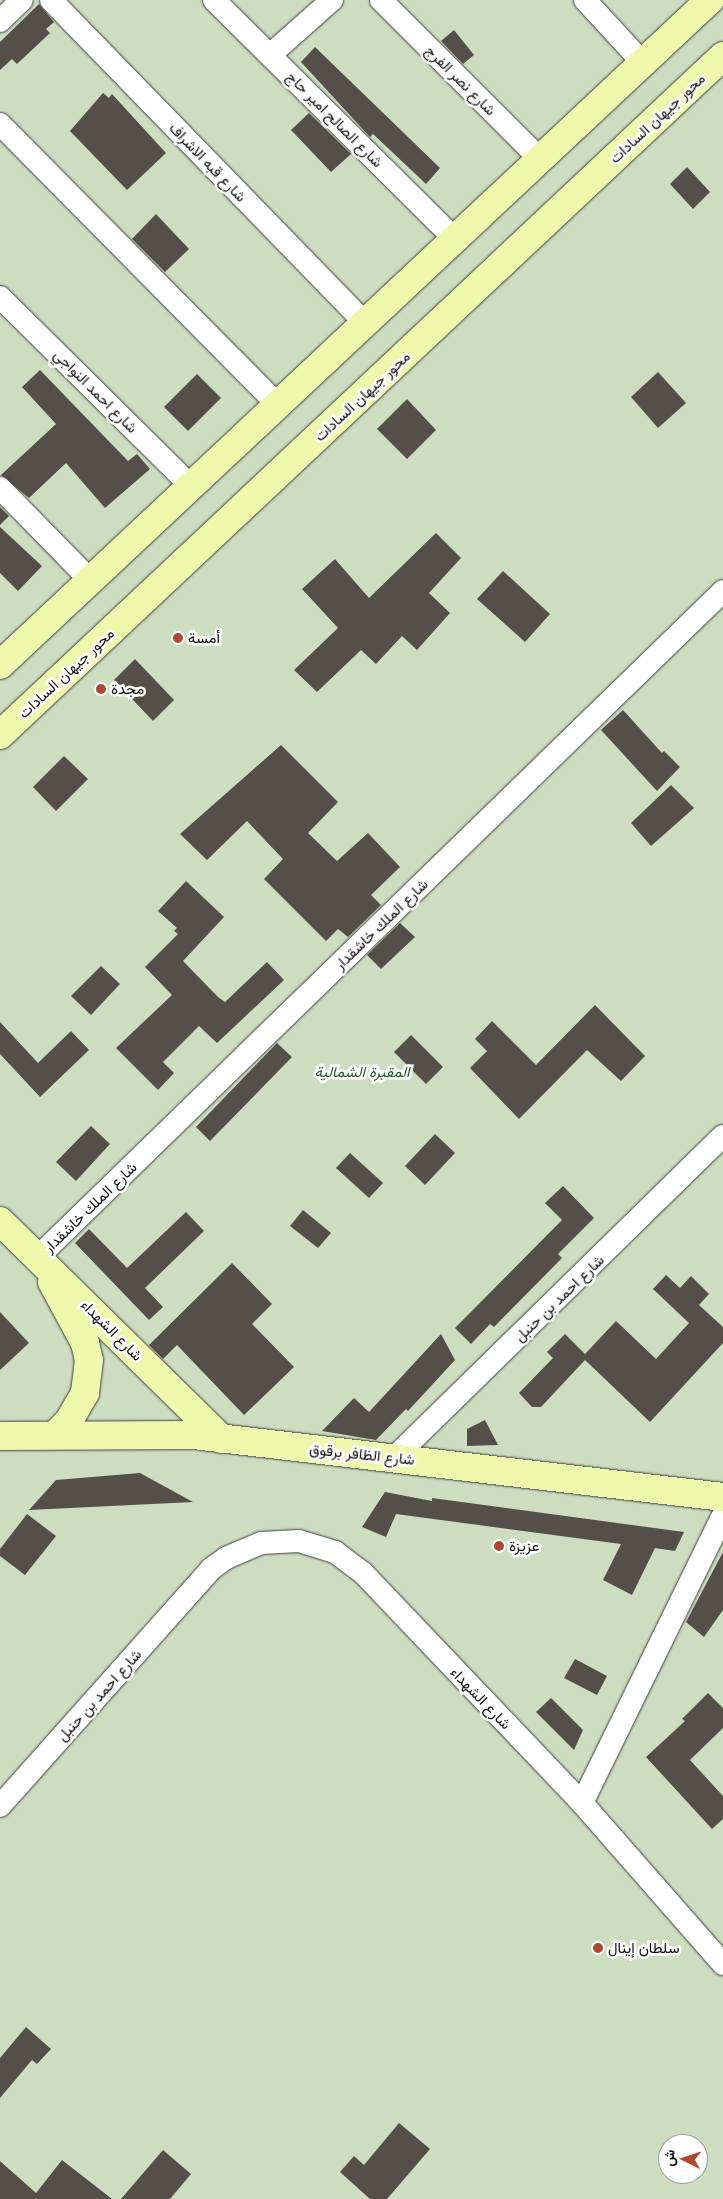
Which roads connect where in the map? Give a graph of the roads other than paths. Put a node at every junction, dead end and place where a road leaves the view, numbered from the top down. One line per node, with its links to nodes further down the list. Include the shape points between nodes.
1 (22, 0): 8 (street)
2 (51, 0): 16 (street, شارع قبه الاشراف)
3 (214, 0): 9 (street, شارع الصالح امير حاج)
4 (332, 0): 9 (street)
5 (381, 0): 13 (street, شارع نصر الفرج)
6 (585, 0): 11 (street)
7 (710, 0): 11 (main road)
8 (0, 21)
9 (270, 55): 14 (street, شارع الصالح امير حاج)
10 (723, 56): 23 (main road, محور جيهان السادات)
11 (643, 63): 13 (main road)
12 (0, 124): 17 (street)
13 (540, 159): 14 (main road)
14 (455, 239): 16 (main road)
15 (0, 297): 18 (street, شارع احمد النواجي)
16 (365, 323): 17 (main road)
17 (278, 405): 18 (main road)
18 (191, 486): 20 (main road)
19 (0, 488): 20 (street)
20 (90, 580): 22 (main road)
21 (723, 591): 26 (street, شارع الملك خاشقدار)
22 (1, 662)
23 (0, 735)
24 (723, 1136): 30 (street, شارع احمد بن حنبل)
25 (0, 1222): 26 (main road, شارع الشهداء)
26 (38, 1257): 27 (main road, via 85,1343 88,1360 85,1393 68,1422); 29 (main road, شارع الشهداء)
27 (56, 1434): 28 (main road, شارع الظافر برقوق); 29 (main road, شارع الظافر برقوق, via 192,1435)
28 (0, 1436)
29 (222, 1439): 30 (main road, شارع الظافر برقوق)
30 (394, 1458): 31 (main road, شارع الظافر برقوق)
31 (723, 1497)
32 (723, 1515): 34 (street)
33 (198, 1584): 34 (street, شارع الشهداء, via 226,1558 261,1543 299,1541 335,1552 363,1573); 35 (street, شارع احمد بن حنبل)
34 (582, 1803): 36 (street, شارع الشهداء)
35 (0, 1806)
36 (723, 1964)

